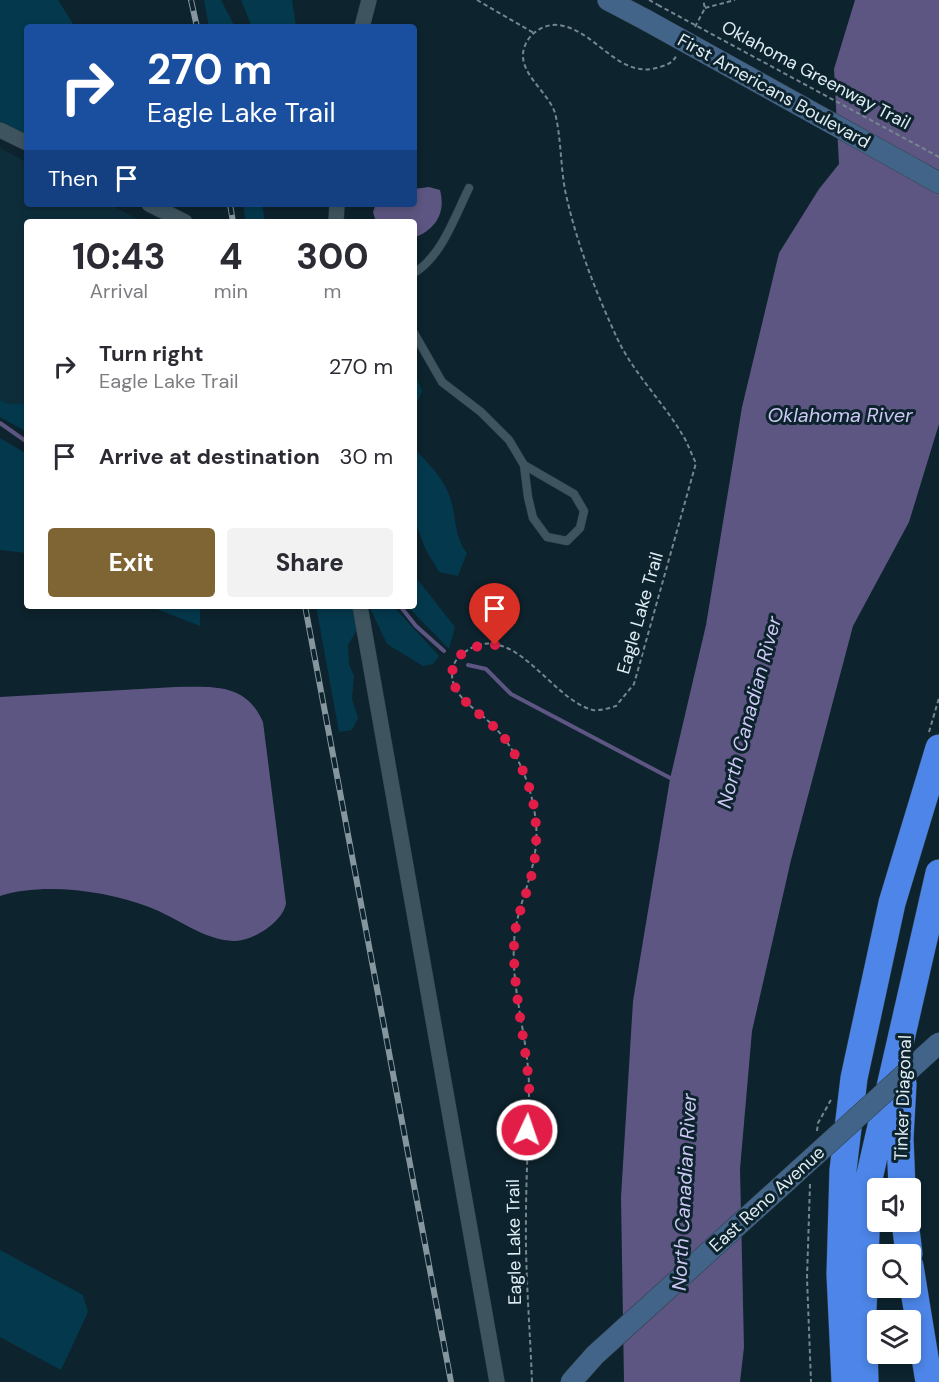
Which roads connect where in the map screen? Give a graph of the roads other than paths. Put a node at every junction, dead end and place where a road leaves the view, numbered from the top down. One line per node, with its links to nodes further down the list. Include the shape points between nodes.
1 (369, 0): 4 (street)
2 (608, 0): 3 (main road, First Americans Boulevard)
3 (651, 8): 7 (main road, First Americans Boulevard, bridge)
4 (363, 24)
5 (0, 130): 6 (street)
6 (24, 142)
7 (939, 183)
8 (469, 188): 11 (lane, via 426,266)
9 (155, 207): 10 (street)
10 (179, 219)
11 (417, 271)
12 (417, 338): 13 (lane, via 442,382 509,440)
13 (524, 465): 13 (lane, via 533,518 547,537 567,541 580,528 584,511 574,495)
14 (361, 609): 22 (street)
15 (939, 748): 21 (highway, via 892,903 854,1078 843,1170 840,1274)
16 (939, 873): 17 (highway)
17 (906, 1008): 19 (highway, Tinker Diagonal); 21 (highway, via 868,1183)
18 (939, 1043): 23 (main road, East Reno Avenue, bridge, via 595,1355)
19 (902, 1178)
20 (915, 1298): 24 (highway)
21 (854, 1376)
22 (496, 1382)
23 (571, 1382)
24 (929, 1382)

